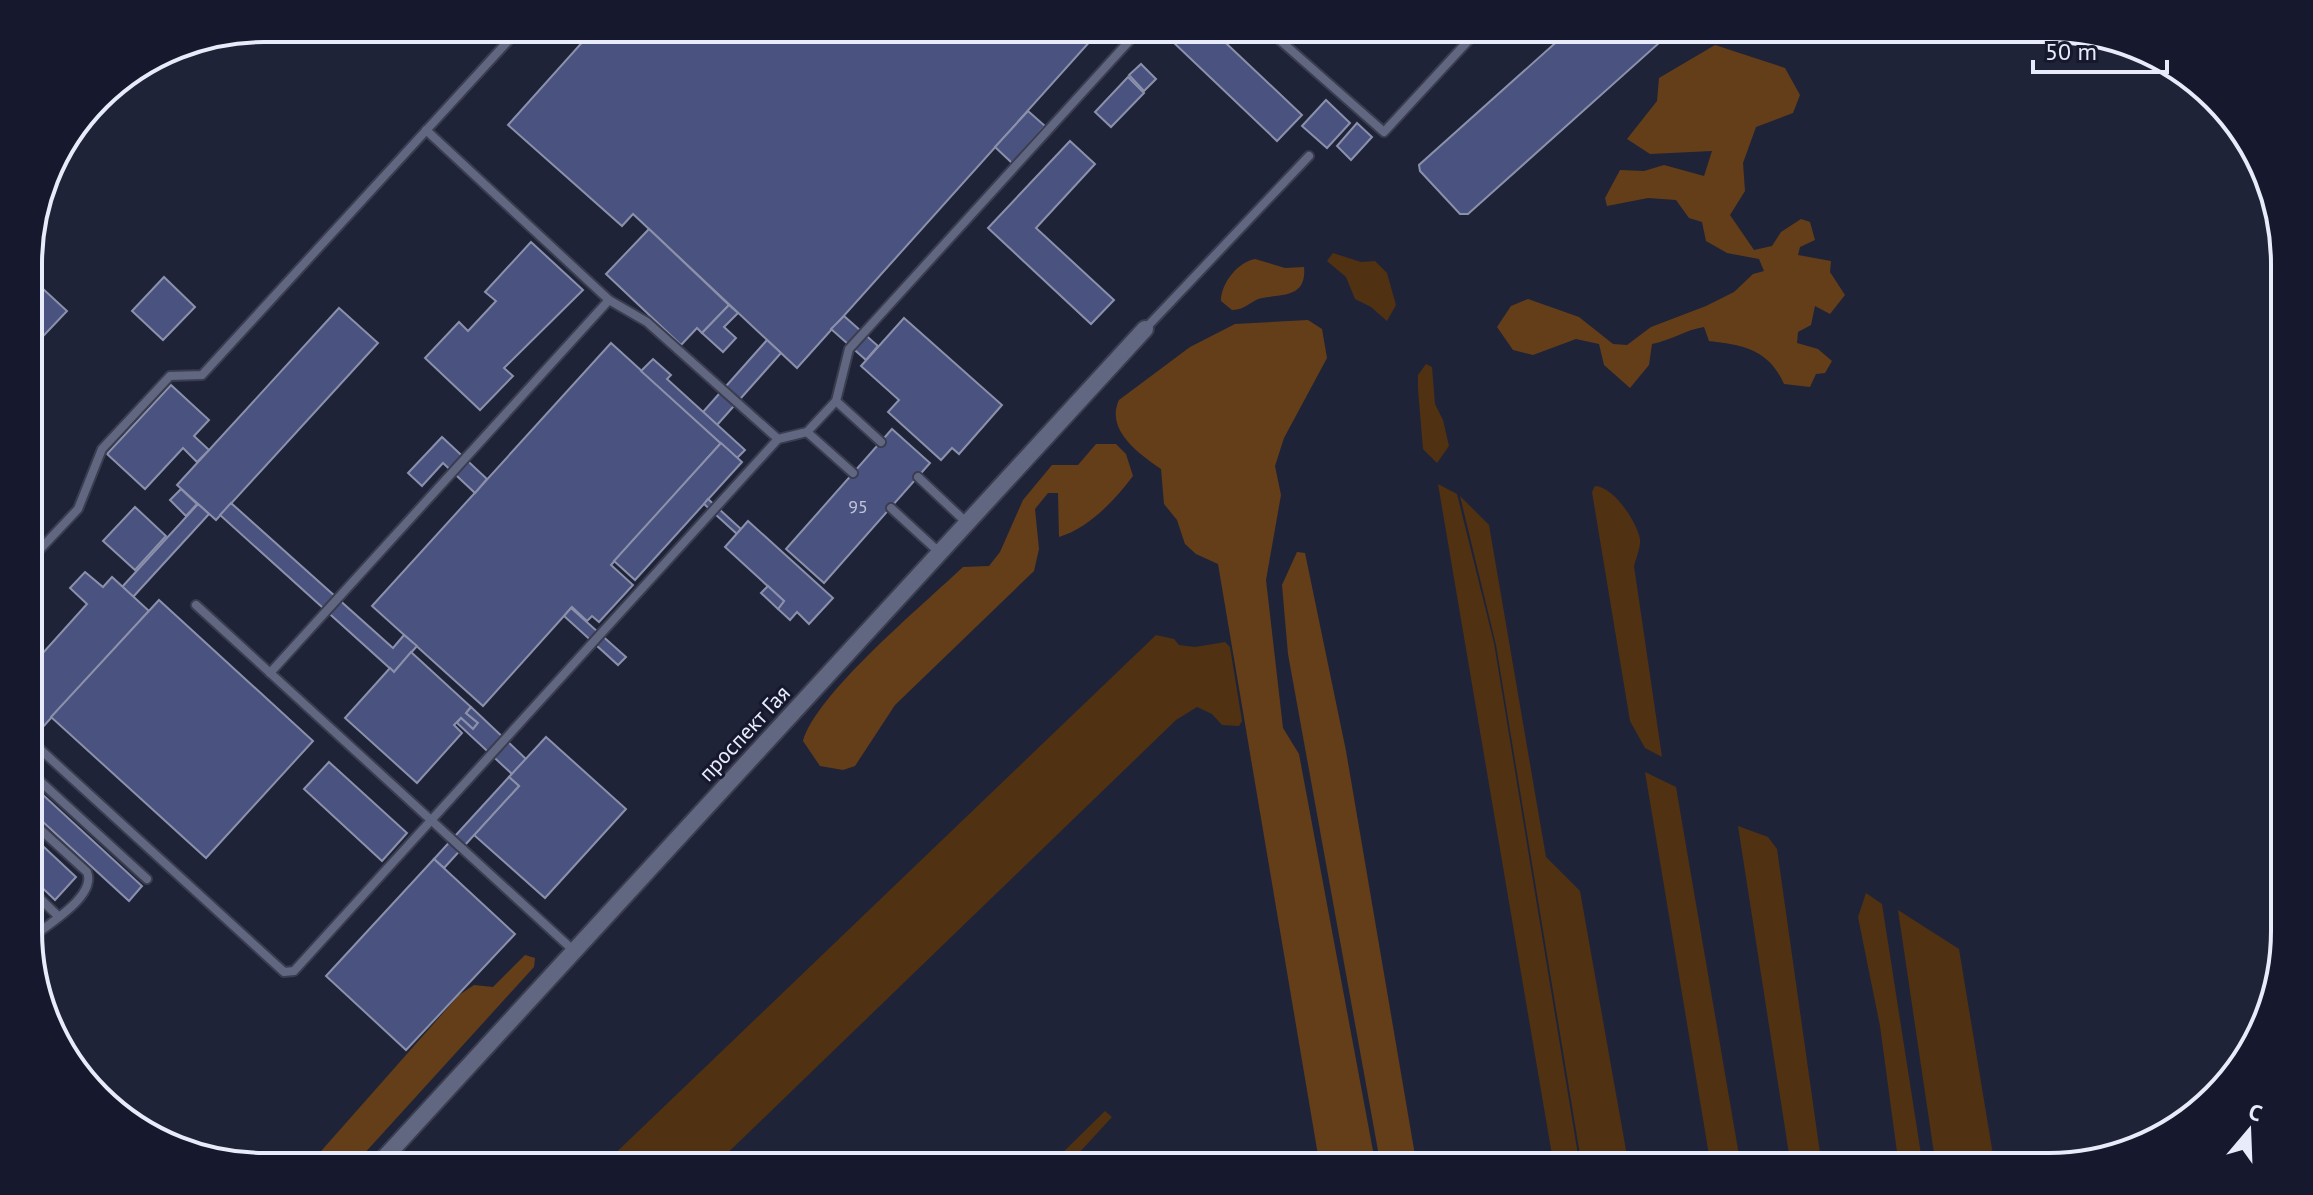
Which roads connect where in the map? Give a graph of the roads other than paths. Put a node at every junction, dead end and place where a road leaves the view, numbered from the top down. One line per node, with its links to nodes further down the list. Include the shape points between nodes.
1 (507, 42): 5 (lane)
2 (1128, 42): 9 (lane, via 849,349)
3 (1282, 42): 4 (lane, via 1384,132)
4 (1467, 42)
5 (426, 130): 7 (lane); 17 (lane, via 202,375 170,376 102,449 78,509)
6 (1309, 156): 8 (lane)
7 (609, 300): 11 (lane, via 647,322); 20 (lane)
8 (1145, 329): 16 (street, проспект Гая)
9 (836, 401): 10 (lane); 12 (lane)
10 (807, 432): 11 (lane); 13 (lane)
11 (778, 439): 23 (lane)
12 (881, 442)
13 (853, 473)
14 (918, 477): 16 (lane)
15 (891, 508): 18 (lane)
16 (967, 523): 18 (street, проспект Гая)
17 (42, 547)
18 (940, 553): 29 (street, проспект Гая)
19 (196, 605): 20 (lane)
20 (270, 673): 23 (lane)
21 (42, 751): 23 (lane, via 284,972 294,971)
22 (42, 783): 25 (lane)
23 (431, 820): 29 (lane)
24 (42, 831): 27 (lane, via 90,880 87,892)
25 (147, 879)
26 (42, 901): 27 (lane)
27 (58, 916): 28 (lane)
28 (42, 929)
29 (573, 950): 30 (street, проспект Гая)
30 (389, 1153)

